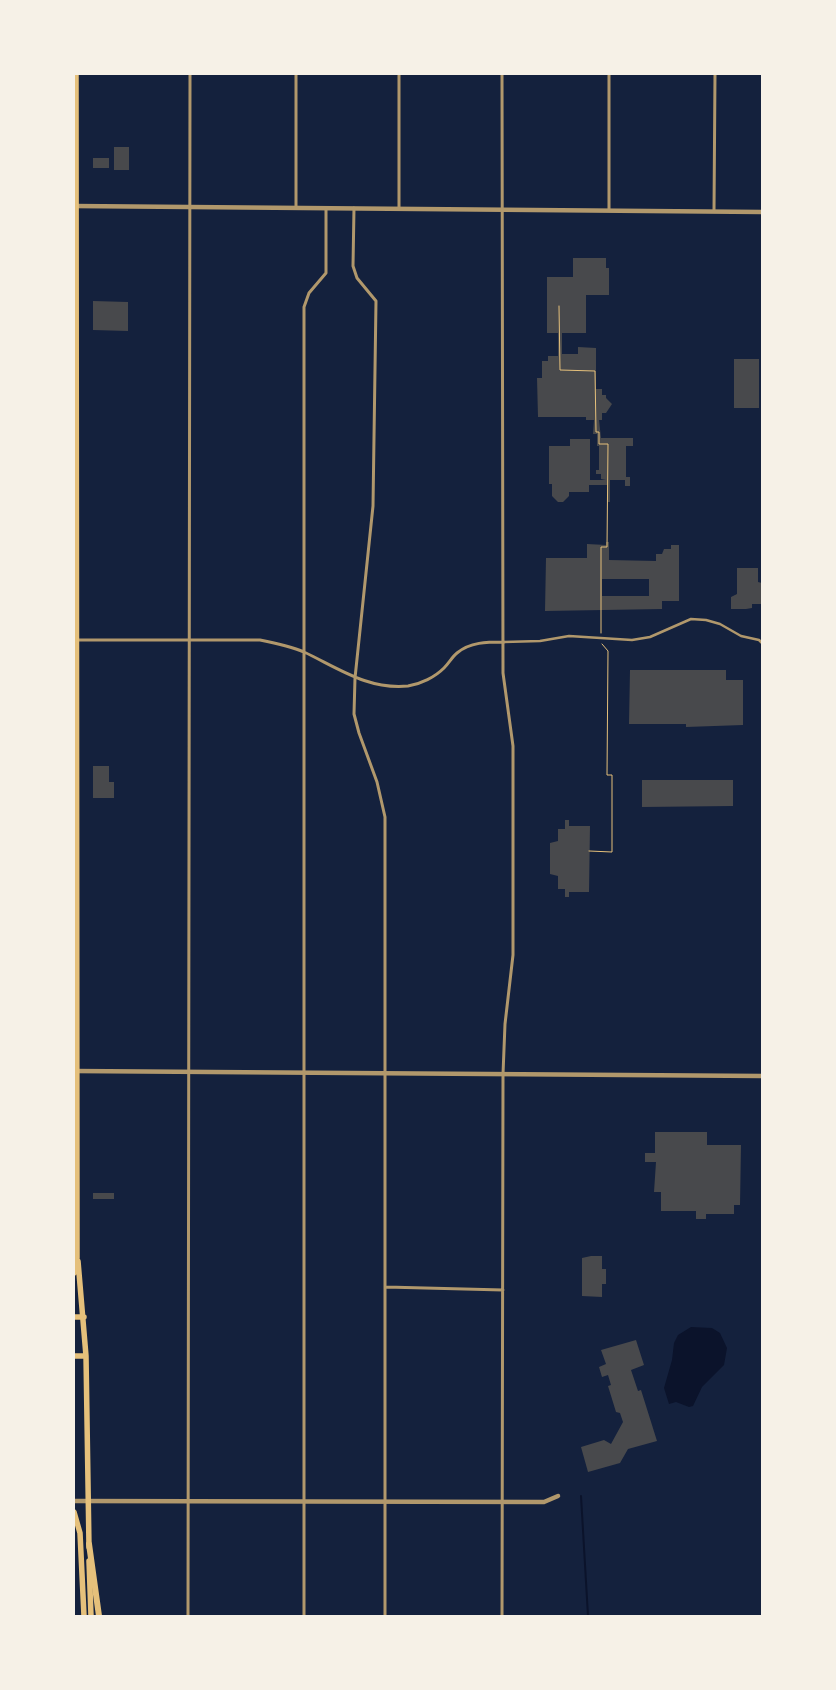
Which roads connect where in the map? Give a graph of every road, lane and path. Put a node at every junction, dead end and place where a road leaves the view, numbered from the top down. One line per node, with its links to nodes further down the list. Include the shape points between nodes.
1 (76, 74): 8 (main road)
2 (190, 74): 9 (street)
3 (296, 74): 10 (street)
4 (399, 74): 13 (street)
5 (502, 74): 14 (street)
6 (609, 74): 15 (street)
7 (715, 74): 16 (street)
8 (75, 206): 9 (street); 20 (main road)
9 (189, 206): 10 (street); 21 (street)
10 (296, 208): 11 (street)
11 (326, 208): 12 (street); 24 (street, via 326,273 309,293 304,307)
12 (354, 208): 13 (street); 25 (street, via 353,266 357,278 376,301 373,506)
13 (399, 209): 14 (street)
14 (502, 210): 15 (street); 22 (street)
15 (608, 210): 16 (street)
16 (714, 211): 17 (street)
17 (762, 212)
18 (559, 306): 19 (path, via 560,370 595,371 596,432 599,432 599,444 608,444 607,547 601,547)
19 (601, 638): 22 (street, via 569,636); 23 (street, via 632,640 650,637 680,622 698,620 720,624); 26 (path, via 608,651 607,776 612,776 612,852)
20 (75, 640): 21 (street); 27 (main road)
21 (189, 640): 24 (street, via 260,640); 28 (street)
22 (504, 642): 25 (street, via 470,646 456,653 431,679 408,686 383,685); 31 (street, via 504,688 514,746 513,955)
23 (762, 643)
24 (304, 652): 25 (street); 29 (street)
25 (355, 678): 30 (street, via 356,724 378,782 385,817)
26 (589, 851)
27 (75, 1070): 28 (street); 33 (main road)
28 (189, 1072): 29 (street); 44 (street)
29 (305, 1073): 30 (street); 46 (street)
30 (386, 1074): 31 (street); 35 (street)
31 (503, 1074): 32 (street); 36 (street)
32 (762, 1076)
33 (77, 1258): 34 (main road); 37 (main road)
34 (74, 1273)
35 (386, 1287): 36 (street); 47 (street)
36 (503, 1290): 45 (street)
37 (84, 1317): 38 (main road); 40 (main road)
38 (74, 1318)
39 (74, 1356): 40 (main road)
40 (86, 1356): 43 (main road)
41 (558, 1496): 45 (street, via 544,1502)
42 (74, 1502): 43 (street)
43 (90, 1502): 44 (street); 49 (main road)
44 (189, 1502): 46 (street); 53 (street)
45 (503, 1502): 47 (street); 56 (street)
46 (305, 1503): 47 (street); 54 (street)
47 (387, 1503): 55 (street)
48 (74, 1512): 50 (main road, via 80,1533)
49 (89, 1544): 51 (main road); 52 (highway)
50 (84, 1616)
51 (90, 1616)
52 (99, 1616)
53 (188, 1616)
54 (304, 1616)
55 (385, 1616)
56 (502, 1616)

